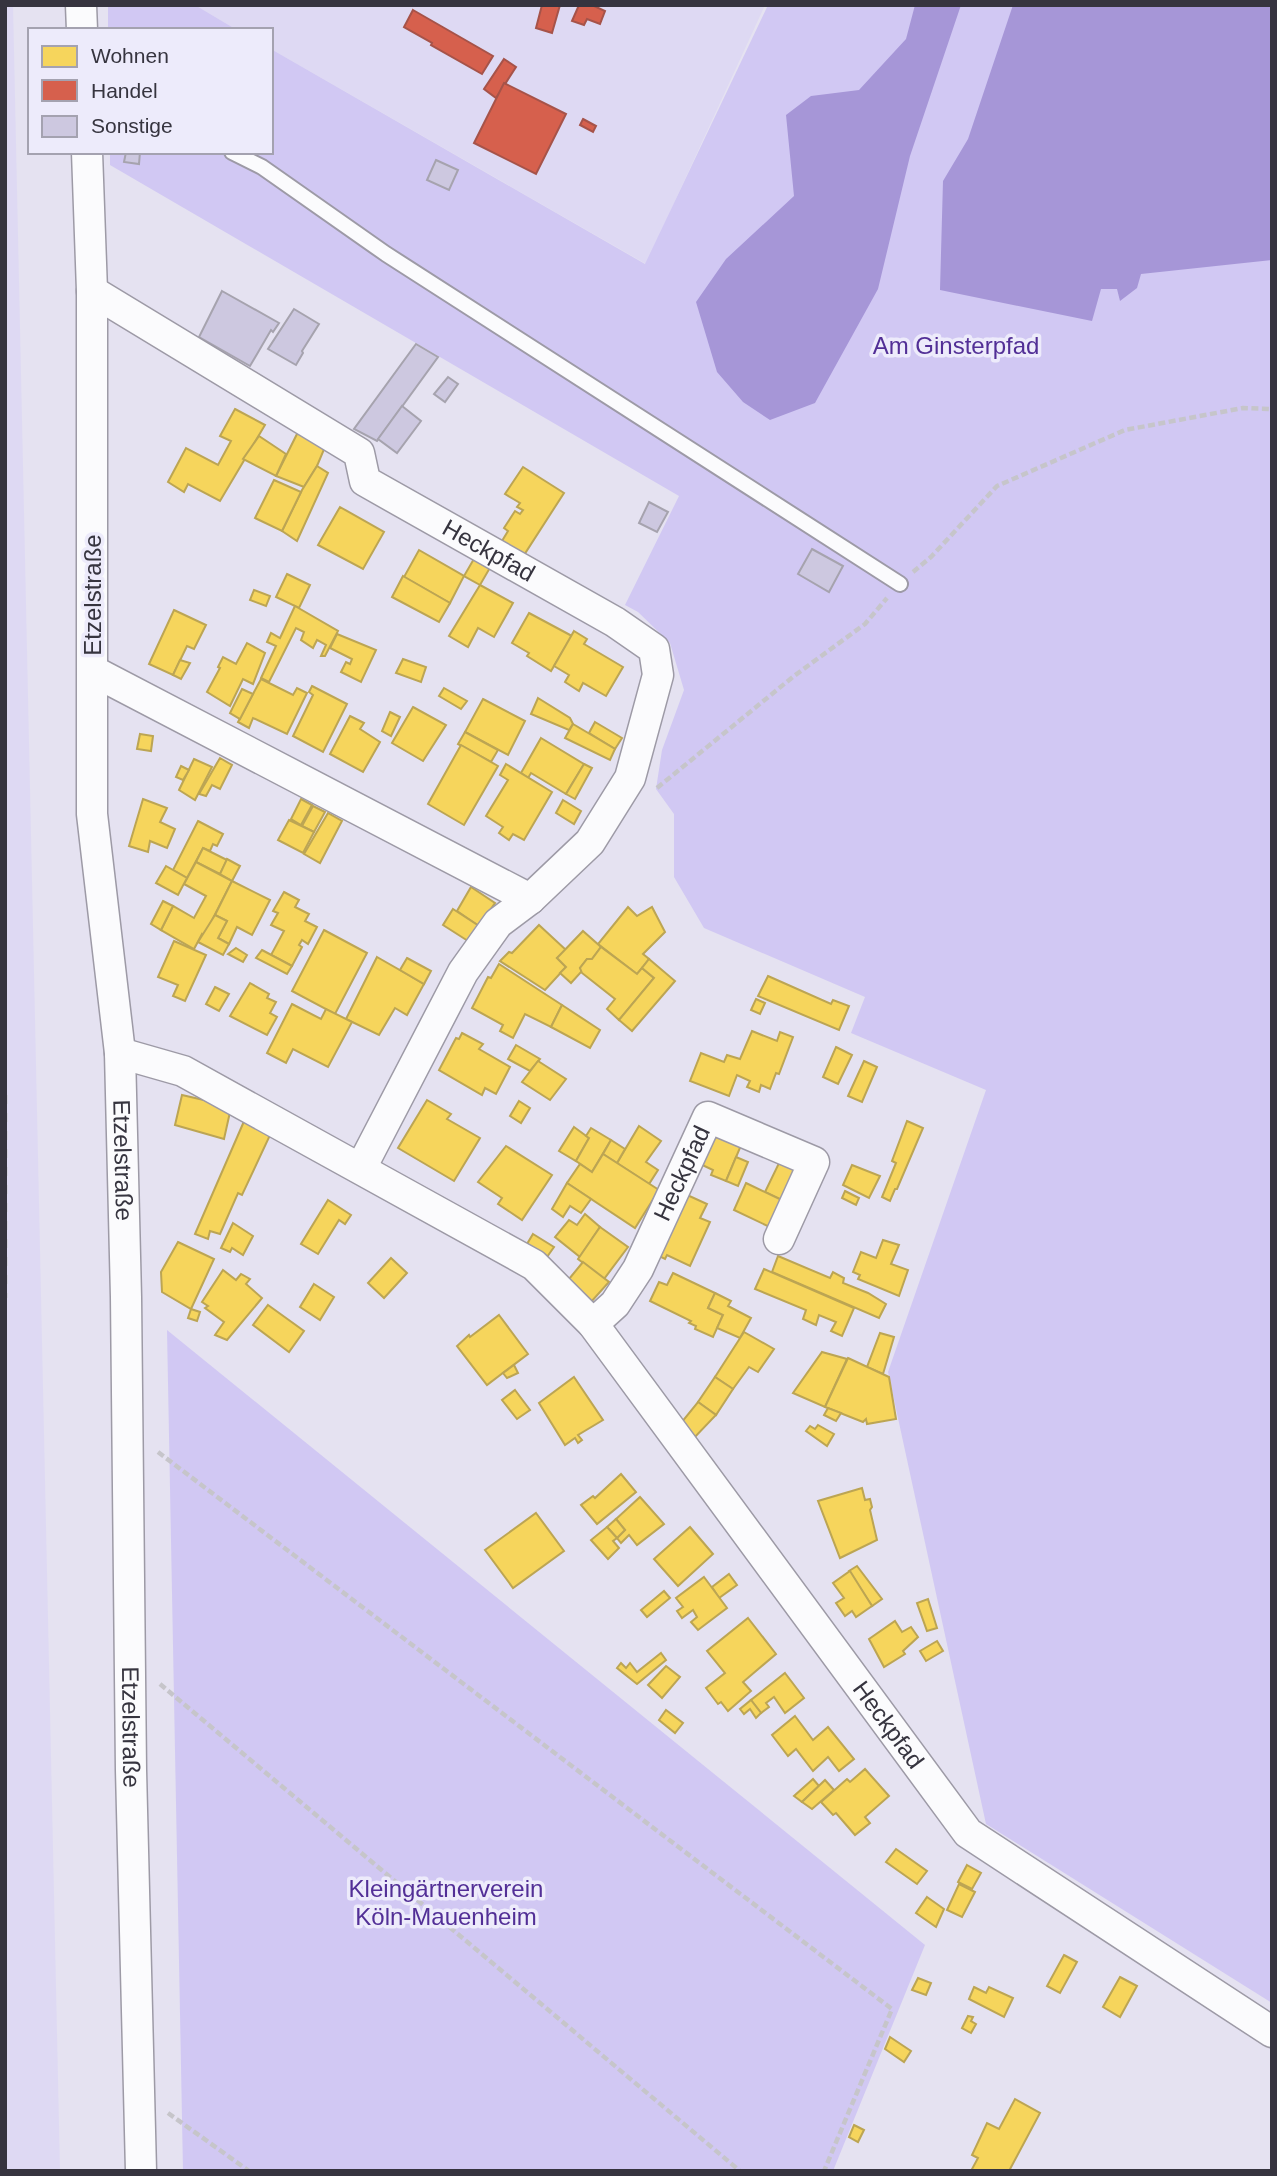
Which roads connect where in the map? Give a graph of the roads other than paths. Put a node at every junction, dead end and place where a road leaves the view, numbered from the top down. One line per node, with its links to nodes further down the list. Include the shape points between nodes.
1 (81, 5): 2 (street)
2 (82, 28)
3 (87, 154): 5 (street, Etzelstraße)
4 (236, 154): 6 (lane)
5 (92, 291): 7 (street, Etzelstraße); 8 (street, Heckpfad, via 359,453 365,481 615,622 654,649 658,675 630,778 590,842)
6 (900, 584)
7 (93, 671): 8 (street); 9 (street, Etzelstraße, via 92,814)
8 (530, 899): 10 (street, Heckpfad, via 498,923 463,972)
9 (120, 1053): 10 (street, Heckpfad, via 183,1071); 14 (street, Etzelstraße)
10 (361, 1168): 12 (street, Heckpfad, via 534,1265)
11 (779, 1239): 12 (street, Heckpfad, via 814,1162 708,1116 638,1269 615,1304)
12 (593, 1324): 13 (street, Heckpfad, via 968,1833)
13 (1272, 2032)
14 (141, 2171)

